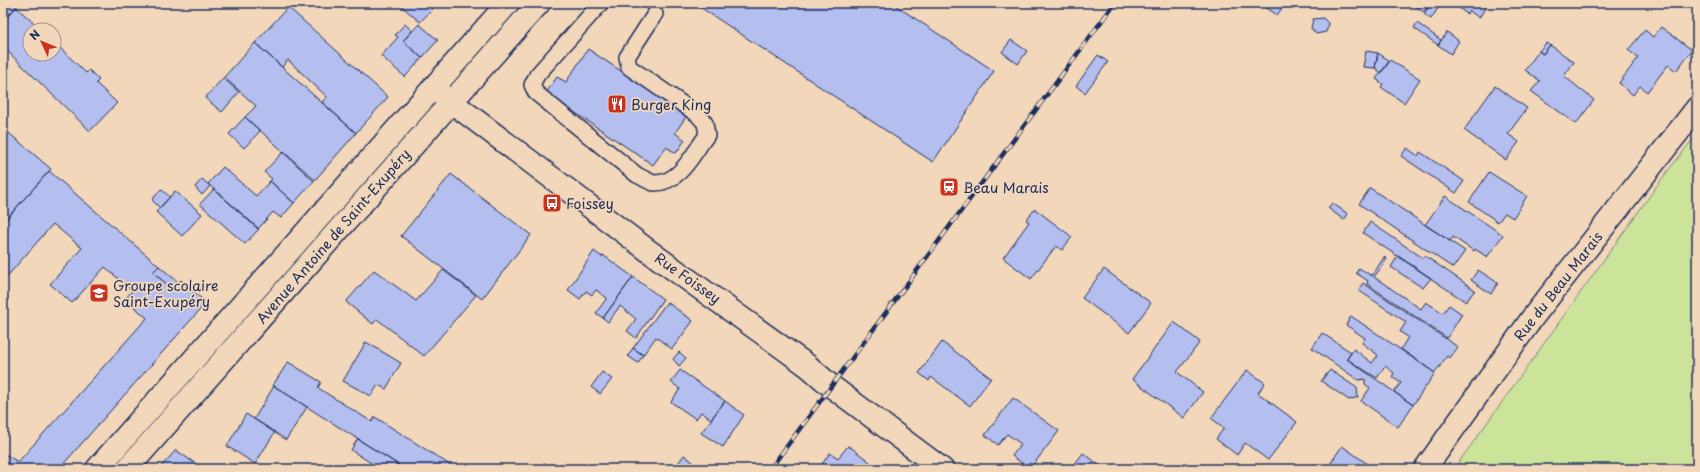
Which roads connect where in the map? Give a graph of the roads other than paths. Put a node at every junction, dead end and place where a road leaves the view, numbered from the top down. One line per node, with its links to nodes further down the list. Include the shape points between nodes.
1 (508, 3): 5 (main road, Avenue Antoine de Saint-Exupéry)
2 (539, 3): 6 (main road, Avenue Antoine de Saint-Exupéry)
3 (601, 3): 4 (lane, via 537,75 532,85 536,93 637,175 654,183 670,179 682,171 707,135 705,123 697,114 629,67 627,57)
4 (655, 14)
5 (433, 88): 6 (main road, Rue Foissey); 8 (main road, Avenue Antoine de Saint-Exupéry)
6 (451, 101): 9 (main road, Avenue Antoine de Saint-Exupéry); 10 (main road, Rue Foissey, via 650,252 796,357)
7 (1697, 108): 11 (main road, Rue du Beau Marais, via 1533,316)
8 (97, 469)
9 (127, 469)
10 (942, 469)
11 (1425, 469)

